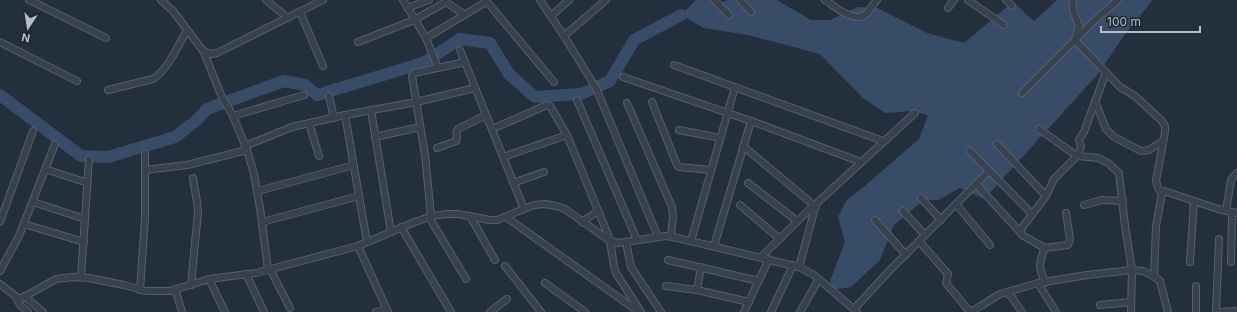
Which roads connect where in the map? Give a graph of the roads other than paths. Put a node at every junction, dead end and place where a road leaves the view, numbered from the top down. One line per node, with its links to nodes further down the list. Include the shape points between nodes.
1 (29, 0): 32 (street)
2 (161, 0): 30 (street, via 173,10)
3 (266, 0): 27 (street)
4 (323, 0): 22 (street)
5 (403, 0): 20 (street)
6 (429, 0): 20 (street)
7 (540, 0): 25 (street)
8 (569, 0): 25 (street)
9 (606, 0): 31 (street)
10 (714, 0): 26 (street)
11 (740, 0): 23 (street)
12 (825, 0): 13 (street, via 843,13 859,17)
13 (877, 0)
14 (954, 0): 21 (street)
15 (968, 0): 29 (street)
16 (1006, 0): 19 (street)
17 (1073, 0): 34 (street, via 1079,26)
18 (1118, 0): 34 (street)
19 (1012, 6)
20 (407, 8): 28 (street)
21 (948, 8)
22 (300, 12): 27 (street); 41 (street)
23 (751, 12)
24 (464, 15): 28 (street, via 446,2); 33 (street); 46 (street, via 488,3)
25 (551, 16): 31 (street)
26 (729, 16)
27 (288, 18): 37 (street, via 217,53 208,54)
28 (414, 20): 33 (street); 36 (street)
29 (1004, 25)
30 (187, 30): 37 (street); 49 (street, via 159,76)
31 (564, 36): 135 (street, via 596,88)
32 (106, 38)
33 (426, 38): 42 (street)
34 (1075, 40): 43 (street); 50 (street)
35 (0, 42): 45 (street)
36 (358, 42)
37 (203, 50): 63 (street, via 225,104)
38 (460, 50): 39 (street)
39 (465, 62): 42 (street); 48 (street)
40 (674, 65): 47 (street)
41 (323, 66)
42 (438, 68): 55 (street, via 412,74)
43 (1106, 72): 54 (street); 75 (street, via 1162,121 1165,129)
44 (623, 77): 59 (street)
45 (77, 81)
46 (554, 82)
47 (734, 87): 59 (street); 76 (street)
48 (475, 88): 55 (street); 62 (street)
49 (108, 90)
50 (1022, 93)
51 (304, 95): 63 (street)
52 (329, 96): 64 (street)
53 (577, 100): 138 (street)
54 (1095, 101): 75 (street, via 1106,129 1114,137 1141,151 1149,150); 85 (street, via 1079,140)
55 (416, 102): 58 (street); 67 (street)
56 (652, 102): 92 (street, via 676,165)
57 (627, 103): 134 (street, via 672,207)
58 (371, 110): 61 (street); 73 (street)
59 (727, 113): 65 (street); 74 (street)
60 (915, 113): 76 (street)
61 (346, 115): 64 (street); 89 (street)
62 (486, 115): 68 (street); 81 (street, via 458,129 456,141)
63 (234, 116): 80 (street)
64 (334, 118): 66 (street)
65 (751, 121): 79 (street); 88 (street)
66 (309, 123): 80 (street, via 288,128); 84 (street)
67 (420, 127): 73 (street); 120 (street)
68 (492, 129): 72 (street, via 549,105); 86 (street)
69 (1039, 129): 85 (street)
70 (678, 130): 74 (street)
71 (33, 131): 125 (street)
72 (567, 134): 86 (street); 114 (street)
73 (375, 137): 131 (street)
74 (720, 138): 92 (street)
75 (1163, 141): 102 (street, via 1156,180)
76 (883, 142): 88 (street)
77 (55, 144): 90 (street)
78 (997, 144): 104 (street)
79 (743, 146): 112 (street); 147 (street)
80 (246, 148): 91 (street, via 187,165); 101 (street)
81 (437, 148)
82 (970, 151): 93 (street)
83 (145, 154): 91 (street)
84 (319, 156)
85 (1077, 156): 104 (street, via 1054,179); 106 (street, via 1098,158 1118,172)
86 (503, 157): 98 (street)
87 (89, 159): 97 (street)
88 (861, 162): 112 (street)
89 (354, 165): 101 (street); 103 (street)
90 (45, 169): 97 (street); 108 (street)
91 (145, 170): 176 (street)
92 (711, 170): 139 (street)
93 (990, 171): 100 (street); 118 (street)
94 (544, 172): 98 (street)
95 (1237, 173): 117 (street, via 1231,180)
96 (193, 178): 172 (street, via 198,212)
97 (88, 183): 122 (street)
98 (513, 183): 113 (street)
99 (748, 183): 128 (street)
100 (976, 184): 109 (street); 132 (street)
101 (258, 191): 126 (street)
102 (1162, 194): 107 (street, via 1167,191); 163 (street, via 1156,226)
103 (359, 196): 126 (street); 142 (street)
104 (1046, 196): 118 (street)
105 (921, 198): 124 (street)
106 (1123, 201): 111 (street, via 1102,200); 160 (street)
107 (1194, 201): 117 (street); 154 (street)
108 (33, 202): 122 (street); 129 (street)
109 (956, 204): 124 (street); 145 (street)
110 (740, 205): 136 (street)
111 (1084, 205)
112 (815, 206): 128 (street); 157 (street)
113 (524, 209): 121 (street); 127 (street, via 534,205 556,206 565,209)
114 (598, 211): 127 (street); 143 (street)
115 (903, 211): 133 (street)
116 (1066, 212): 148 (street, via 1070,241 1068,245)
117 (1232, 212): 155 (street)
118 (1032, 214): 132 (street, via 1020,229)
119 (470, 216): 120 (street, via 447,214); 121 (street, via 490,220); 152 (street)
120 (430, 217): 130 (street); 166 (street)
121 (506, 217): 200 (street)
122 (85, 219): 141 (street)
123 (875, 220): 149 (street)
124 (941, 220): 133 (street)
125 (0, 222)
126 (262, 222): 159 (street)
127 (582, 222): 143 (street)
128 (797, 222): 136 (street)
129 (24, 224): 141 (street); 161 (street)
130 (402, 227): 131 (street); 196 (street)
131 (391, 232): 142 (street)
132 (1020, 234): 148 (street)
133 (925, 235): 140 (street)
134 (671, 236): 135 (street); 139 (street)
135 (658, 237): 138 (street)
136 (780, 238): 150 (street)
137 (1219, 238): 212 (street)
138 (637, 240): 144 (street)
139 (691, 241): 147 (street)
140 (919, 241): 149 (street); 205 (street, via 948,274 946,283)
141 (84, 242): 164 (street)
142 (367, 242): 146 (street)
143 (610, 242): 144 (street); 200 (street, via 616,272)
144 (626, 242): 201 (street, via 631,267)
145 (990, 245)
146 (358, 246): 159 (street); 187 (street)
147 (714, 246): 150 (street)
148 (1044, 248): 170 (street, via 1040,264)
149 (906, 254): 188 (street)
150 (761, 257): 151 (street)
151 (769, 259): 157 (street); 168 (street)
152 (494, 260)
153 (668, 260): 158 (street)
154 (1190, 262)
155 (1231, 262)
156 (505, 266): 198 (street)
157 (796, 266): 167 (street); 203 (street)
158 (701, 267): 168 (street); 177 (street)
159 (269, 269): 162 (street); 186 (street)
160 (1132, 270): 163 (street); 170 (street); 183 (street)
161 (0, 271)
162 (246, 274): 165 (street); 194 (street)
163 (1154, 276): 210 (street, via 1160,281)
164 (81, 277): 176 (street); 179 (street, via 56,279)
165 (209, 279): 172 (street); 193 (street)
166 (466, 279)
167 (819, 279): 188 (street); 204 (street)
168 (759, 281): 182 (street)
169 (545, 283): 199 (street)
170 (1041, 283): 178 (street); 208 (street)
171 (0, 284): 180 (street)
172 (190, 285): 175 (street)
173 (666, 286): 177 (street)
174 (1196, 286): 211 (street)
175 (176, 289): 176 (street); 192 (street)
176 (140, 290)
177 (697, 290): 182 (street)
178 (1008, 292): 185 (street); 207 (street)
179 (24, 296): 180 (street); 191 (street)
180 (16, 297): 190 (street)
181 (507, 299): 197 (street)
182 (749, 302): 202 (street)
183 (1131, 302): 184 (street); 209 (street)
184 (1100, 305)
185 (981, 306): 205 (street); 206 (street)
186 (290, 308)
187 (388, 310): 195 (street)
188 (856, 311)
189 (1237, 311): 213 (street)
190 (28, 312)
191 (43, 312)
192 (182, 312)
193 (225, 312)
194 (264, 312)
195 (376, 312)
196 (451, 312)
197 (490, 312)
198 (541, 312)
199 (584, 312)
200 (640, 312)
201 (661, 312)
202 (744, 312)
203 (771, 312)
204 (800, 312)
205 (970, 312)
206 (985, 312)
207 (1022, 312)
208 (1056, 312)
209 (1131, 312)
210 (1168, 312)
211 (1196, 312)
212 (1216, 312)
213 (1222, 312)

